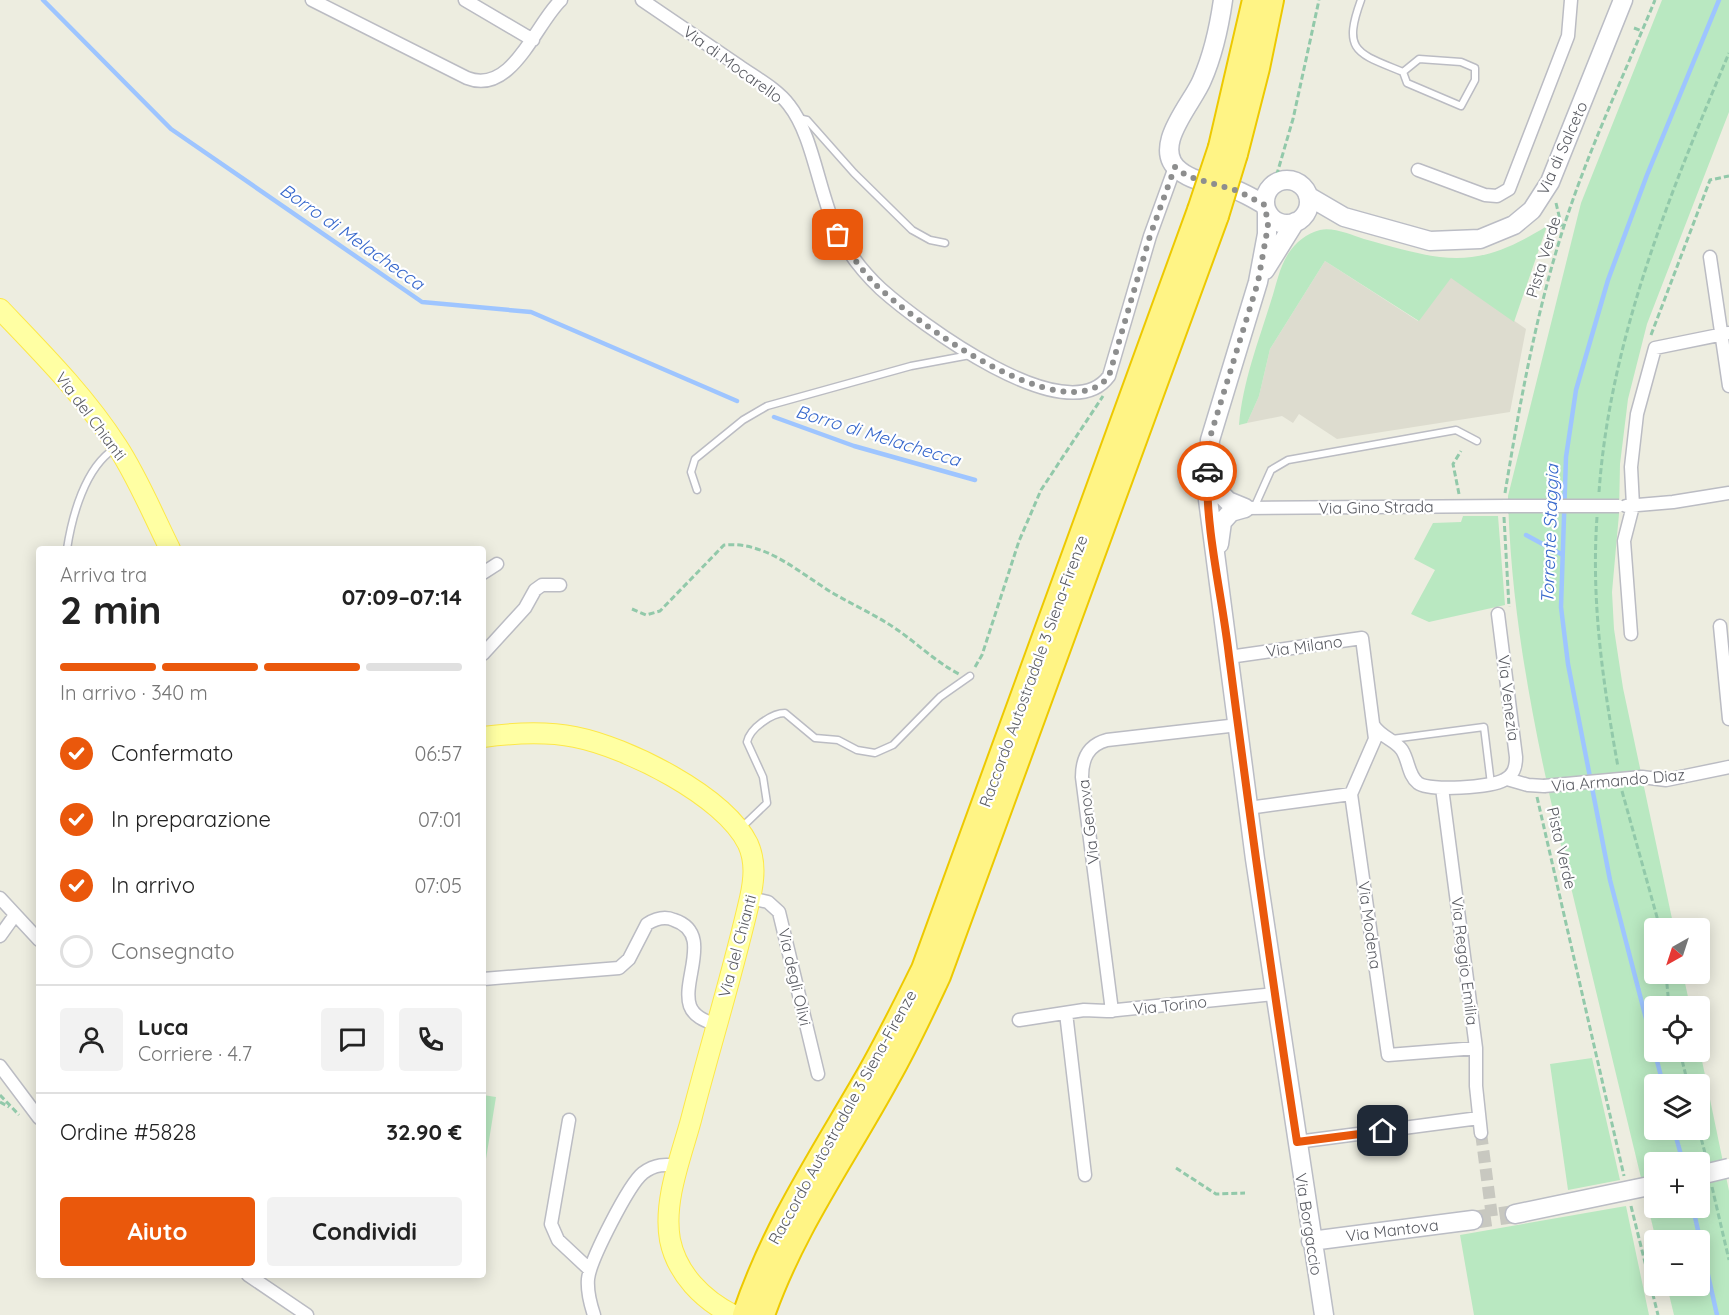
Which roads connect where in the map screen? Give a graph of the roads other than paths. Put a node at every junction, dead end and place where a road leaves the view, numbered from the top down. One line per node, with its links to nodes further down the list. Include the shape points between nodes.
1 (312, 0): 11 (street, via 480,81 500,75)
2 (465, 0): 11 (street)
3 (561, 0): 11 (street)
4 (642, 0): 13 (street, Via di Mocarello, via 770,88)
5 (1223, 0): 15 (main road, via 1217,36 1202,80 1173,130 1170,150)
6 (1254, 0): 14 (highway, Raccordo Autostradale 3 Siena-Firenze)
7 (1272, 0): 14 (highway, Raccordo Autostradale 3 Siena-Firenze, via 1258,68)
8 (1361, 0): 12 (lane, via 1351,32 1356,47 1373,60)
9 (1571, 0): 16 (street, via 1568,36 1509,189 1497,196 1485,195)
10 (1623, 0): 19 (main road, Via di Salceto, via 1550,182 1538,203 1520,221 1480,239 1430,241)
11 (532, 40)
12 (1403, 72): 12 (lane, via 1407,82 1461,106 1475,80 1475,68 1461,62 1419,59)
13 (798, 118): 21 (lane, via 807,120 912,230); 26 (street, Via di Mocarello, via 835,226 850,253 890,297)
14 (1228, 150): 88 (highway, Raccordo Autostradale 3 Siena-Firenze, bridge, via 939,976 888,1079)
15 (1175, 167): 18 (main road, via 1187,176); 26 (street, Via di Mocarello, via 1150,236 1115,360 1104,382 1087,391 1050,389 1014,377)
16 (1419, 170)
17 (1308, 196): 18 (main road, via 1287,180); 19 (main road, Via di Salceto); 20 (main road, via 1308,209)
18 (1268, 198): 20 (main road, via 1282,223); 23 (main road, Via Borgaccio)
19 (1344, 217): 20 (main road, Via di Salceto)
20 (1297, 221): 23 (main road, Via Borgaccio)
21 (945, 243)
22 (1710, 257): 25 (street)
23 (1258, 282): 28 (main road, Via Borgaccio)
24 (0, 309): 30 (main road, Via del Chianti, via 88,406)
25 (1725, 334): 27 (street); 33 (street, via 1655,348 1633,439)
26 (972, 355): 31 (lane, via 910,366 760,409 695,459 691,472)
27 (1729, 386)
28 (1221, 408): 34 (main road, via 1219,490 1228,501); 40 (main road, Via Borgaccio, via 1211,434 1206,472 1209,528)
29 (1477, 441): 34 (lane, via 1456,430 1288,460 1271,471)
30 (118, 447): 35 (lane, via 100,463 76,506); 36 (main road, Via del Chianti)
31 (697, 490)
32 (1729, 493): 33 (street, Via Gino Strada)
33 (1633, 506): 34 (street, Via Gino Strada, bridge); 43 (street, via 1624,541)
34 (1249, 508): 40 (main road, via 1227,515 1220,526)
35 (68, 546)
36 (168, 546)
37 (497, 564): 38 (street)
38 (486, 571)
39 (560, 585): 44 (street, via 542,585 535,590 525,608)
40 (1221, 594): 45 (main road, Via Borgaccio)
41 (1504, 614): 53 (street, Via Venezia, via 1516,757 1515,769)
42 (1720, 626): 47 (street)
43 (1631, 634)
44 (486, 651)
45 (1229, 657): 48 (main road, Via Borgaccio); 49 (street, Via Milano, via 1362,638)
46 (970, 676): 58 (lane, via 937,699 898,740 875,753 857,750 838,740 815,738 785,713 767,719 747,742 763,777 767,803)
47 (1729, 719)
48 (1238, 725): 57 (main road, Via Borgaccio); 66 (street, Via Genova, via 1107,740 1094,745 1086,755 1082,777)
49 (1374, 726): 51 (street); 56 (street, via 1374,745)
50 (486, 737): 58 (main road, Via del Chianti, via 547,734 597,743 686,786)
51 (1390, 739): 54 (lane, via 1484,727); 55 (street, via 1401,748 1410,773 1419,783)
52 (1729, 767): 53 (street, Via Armando Diaz, bridge, via 1666,780 1642,777 1538,786)
53 (1507, 779): 54 (street)
54 (1491, 784): 55 (street)
55 (1442, 788): 70 (street, Via Reggio Emilia)
56 (1351, 794): 57 (street); 70 (street, Via Modena, via 1388,1055)
57 (1248, 808): 65 (main road, Via Borgaccio)
58 (739, 830): 60 (main road, Via del Chianti, via 753,864)
59 (0, 898): 61 (street)
60 (750, 898): 69 (main road, Via del Chianti); 72 (street, Via degli Olivi, via 768,902 779,912)
61 (15, 915): 62 (street); 63 (street)
62 (0, 936)
63 (36, 937)
64 (486, 979): 69 (street, via 619,968 629,959 647,924 662,918 673,919 688,929 694,942 690,1006 699,1017)
65 (1275, 994): 66 (street, Via Torino); 77 (main road, Via Borgaccio)
66 (1112, 1011): 67 (street, Via Torino)
67 (1066, 1013): 68 (street, Via Torino); 81 (street)
68 (1019, 1020)
69 (716, 1025): 78 (main road, Via del Chianti)
70 (1476, 1048): 74 (street, Via Reggio Emilia)
71 (0, 1066): 73 (street)
72 (818, 1074)
73 (36, 1114)
74 (1479, 1118): 76 (street, Via Reggio Emilia); 77 (street)
75 (569, 1120): 86 (street, via 551,1224 558,1240)
76 (1481, 1133)
77 (1297, 1142): 85 (main road, Via Borgaccio)
78 (679, 1166): 86 (street, via 655,1166 637,1179); 91 (main road, Via del Chianti, via 669,1210 672,1249 696,1288)
79 (1729, 1168): 80 (main road, bridge)
80 (1710, 1171)
81 (1085, 1175)
82 (1644, 1187): 83 (main road)
83 (1515, 1214)
84 (1473, 1220): 85 (main road, Via Mantova)
85 (1311, 1241): 94 (main road, Via Borgaccio)
86 (590, 1270): 90 (street, via 588,1294)
87 (252, 1278): 89 (street)
88 (763, 1288): 92 (highway, Raccordo Autostradale 3 Siena-Firenze); 93 (highway, Raccordo Autostradale 3 Siena-Firenze)
89 (308, 1315)
90 (594, 1315)
91 (733, 1315)
92 (744, 1315)
93 (763, 1315)
94 (1323, 1315)

